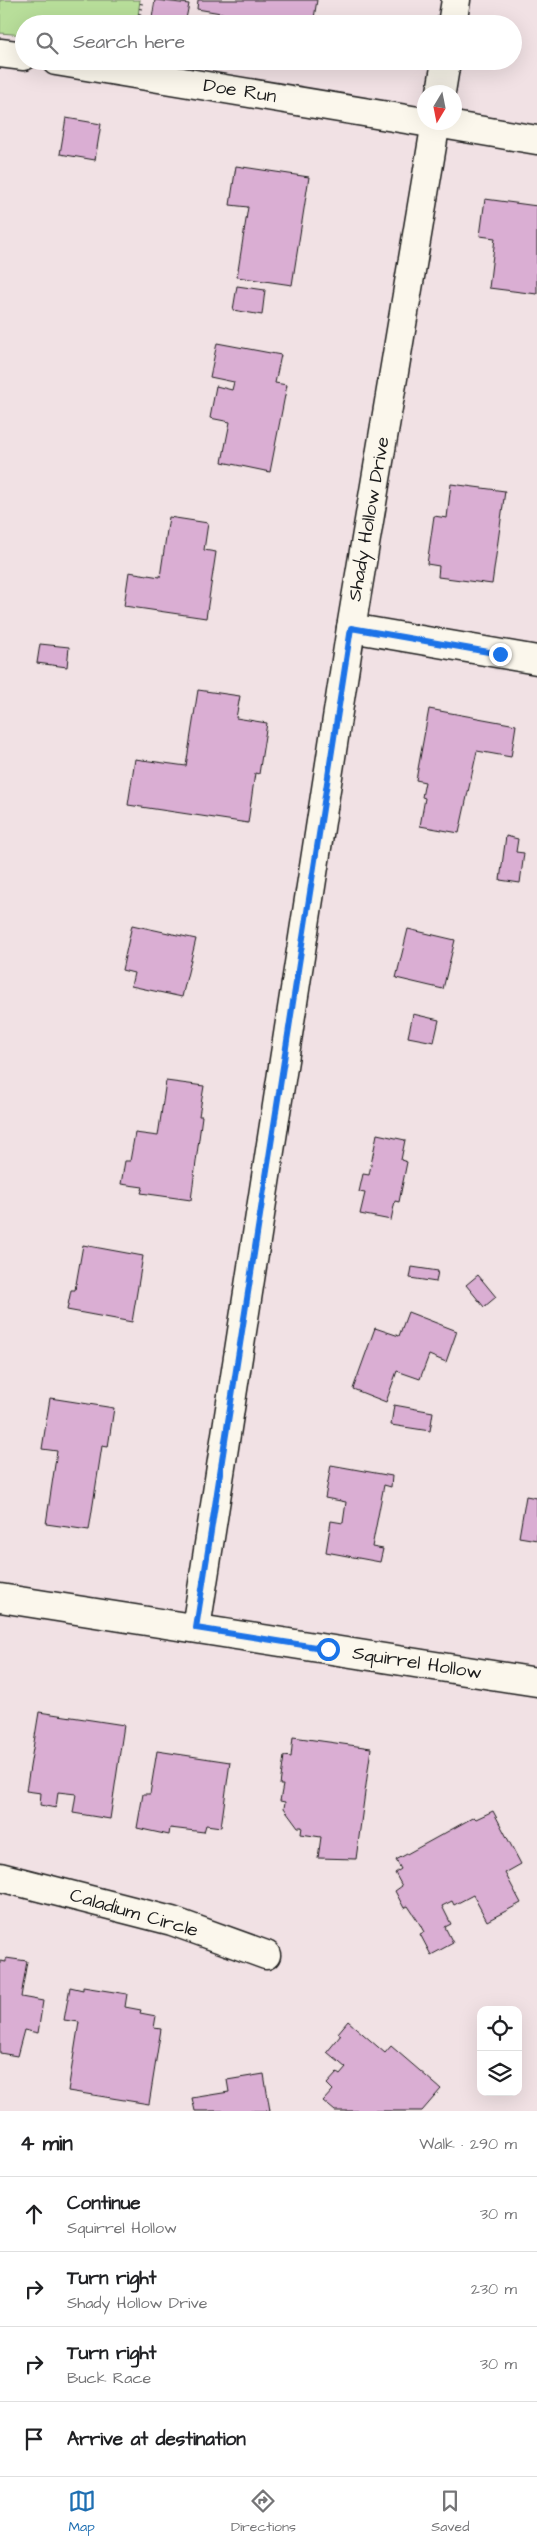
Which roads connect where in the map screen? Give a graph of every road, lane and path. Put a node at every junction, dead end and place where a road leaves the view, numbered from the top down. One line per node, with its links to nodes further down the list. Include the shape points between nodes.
1 (142, 0): 3 (path)
2 (456, 0): 4 (street)
3 (140, 15)
4 (454, 15)
5 (0, 53): 6 (street)
6 (15, 55)
7 (111, 70): 10 (street, Doe Run)
8 (445, 70): 9 (street)
9 (442, 85)
10 (417, 120)
11 (462, 127): 13 (street, Doe Run)
12 (431, 130): 14 (street, Shady Hollow Drive)
13 (537, 140)
14 (351, 628): 15 (street); 17 (street, Shady Hollow Drive)
15 (537, 660)
16 (0, 1598): 17 (street, Squirrel Hollow)
17 (196, 1628): 18 (street, Squirrel Hollow)
18 (537, 1682)
19 (0, 1877): 20 (street, Caladium Circle, via 172,1921)
20 (266, 1954)

